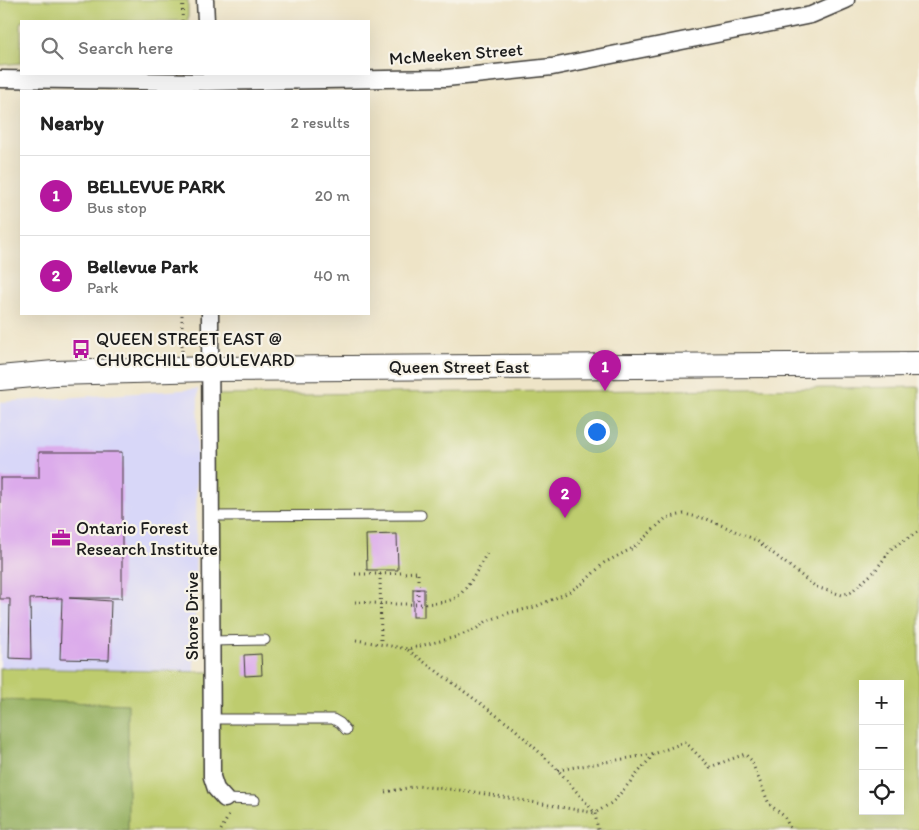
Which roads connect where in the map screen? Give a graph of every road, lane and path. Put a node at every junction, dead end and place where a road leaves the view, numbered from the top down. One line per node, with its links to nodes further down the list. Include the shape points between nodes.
1 (183, 0): 4 (path)
2 (205, 0): 5 (street)
3 (846, 0): 7 (street, McMeeken Street, via 811,15 552,67 446,78)
4 (182, 20)
5 (206, 20)
6 (0, 79): 7 (street, McMeeken Street)
7 (207, 82)
8 (182, 315): 12 (path)
9 (210, 315): 11 (street, Shore Drive)
10 (919, 364): 11 (main road, Queen Street East)
11 (211, 369): 12 (main road, Queen Street East); 15 (street, Shore Drive)
12 (182, 370): 13 (main road, Queen Street East, via 54,373)
13 (0, 378)
14 (421, 515): 15 (lane)
15 (212, 516): 25 (street, Shore Drive)
16 (919, 531): 27 (path, via 892,548 875,570 842,595 816,587 756,540 707,519 684,514 666,518 634,548 604,564 567,593 536,607 487,621 456,637)
17 (488, 550): 22 (path, via 455,598)
18 (355, 574): 19 (path)
19 (380, 574): 21 (path); 22 (path, via 418,572)
20 (355, 602): 21 (path)
21 (381, 604): 22 (path); 26 (path)
22 (418, 604)
23 (265, 640): 25 (lane)
24 (356, 640): 26 (path)
25 (212, 641): 28 (street, Shore Drive)
26 (381, 644): 27 (path)
27 (408, 649): 31 (path, via 515,729)
28 (212, 719): 29 (lane, via 333,719); 33 (street, Shore Drive, via 212,777)
29 (346, 730)
30 (654, 754): 31 (path); 35 (path, via 613,802); 37 (path, via 684,742 710,767 745,754 751,760 769,804 784,816)
31 (558, 770): 35 (path)
32 (385, 792): 35 (path, via 418,786 468,791)
33 (224, 799): 34 (lane)
34 (255, 800)
35 (595, 814): 36 (path)
36 (598, 830)
37 (791, 830)

